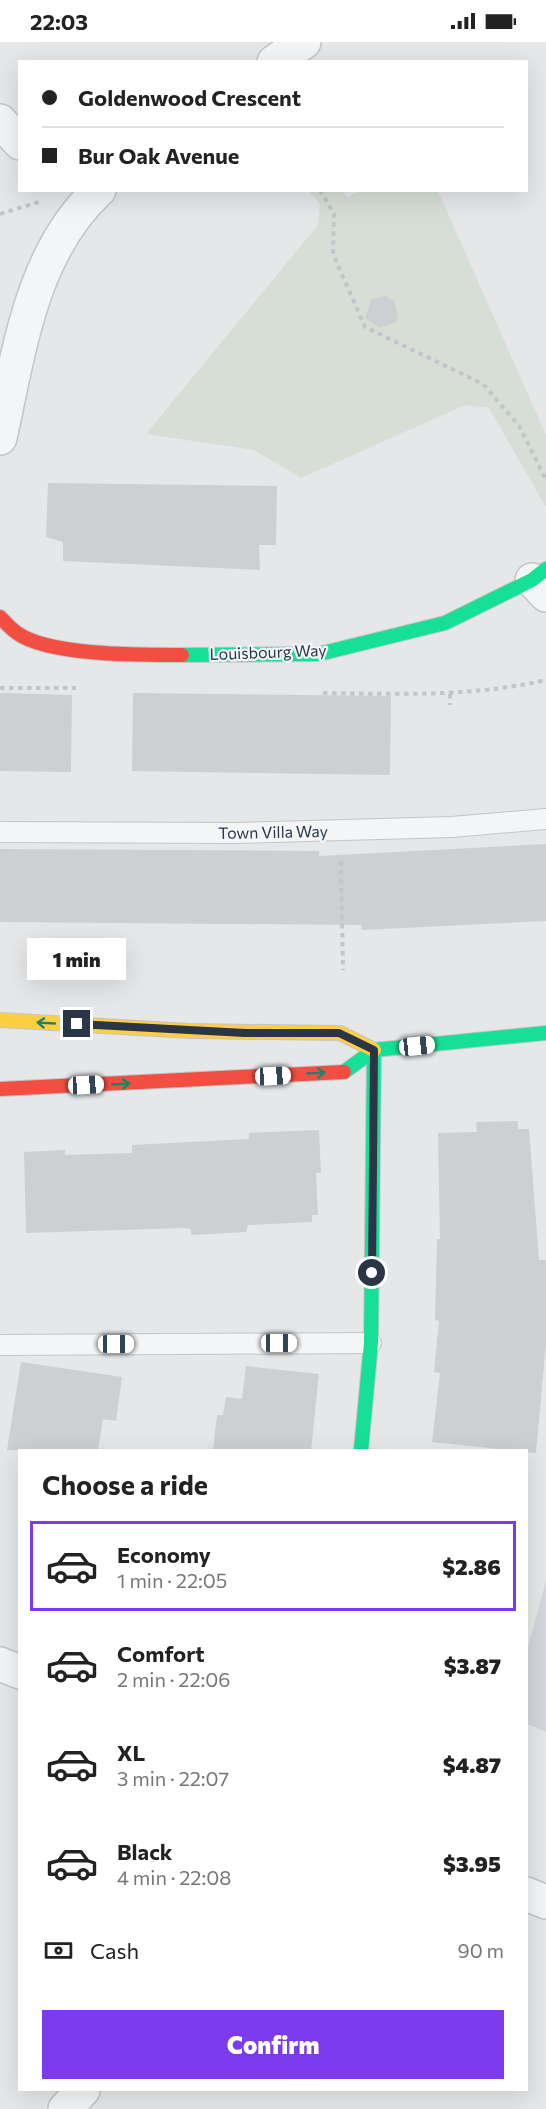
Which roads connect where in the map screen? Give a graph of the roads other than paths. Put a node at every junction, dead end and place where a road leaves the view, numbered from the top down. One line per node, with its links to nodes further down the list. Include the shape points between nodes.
1 (304, 42): 2 (street)
2 (277, 60)
3 (0, 120): 4 (street)
4 (18, 141)
5 (75, 197): 6 (street, via 29,305)
6 (0, 438)
7 (541, 581): 8 (street, Louisbourg Way, via 445,623 319,654 145,655 53,647 18,634)
8 (0, 617)
9 (546, 819): 10 (lane, Town Villa Way, via 452,827 236,833)
10 (0, 832)
11 (0, 1020): 13 (street, one-way to 11, via 339,1033 232,1033)
12 (546, 1033): 13 (street)
13 (374, 1050): 14 (street, one-way to 13, via 344,1072); 15 (street)
14 (0, 1089)
15 (371, 1343): 16 (lane); 17 (street)
16 (0, 1345)
17 (361, 1449)
18 (0, 1664): 19 (street)
19 (18, 1671)
20 (528, 1895): 21 (street)
21 (546, 1902)
22 (82, 2091): 23 (street)
23 (65, 2109)

